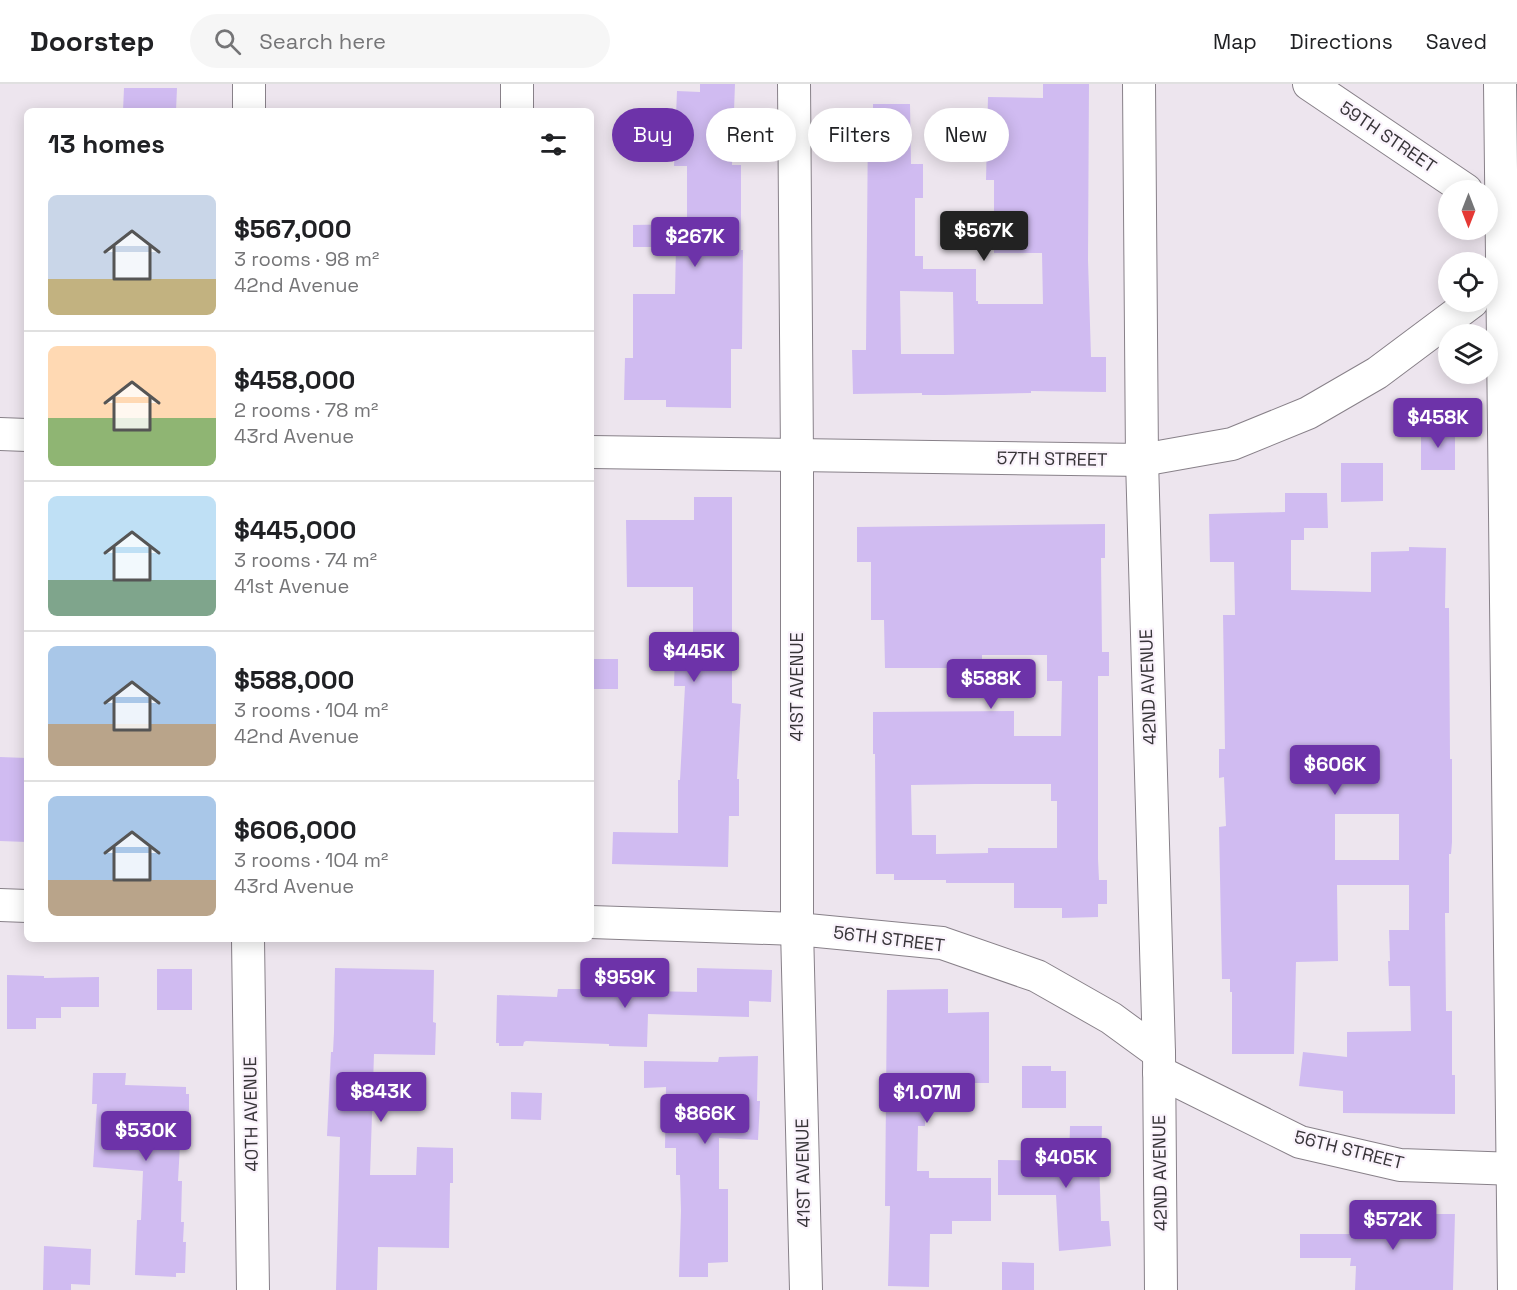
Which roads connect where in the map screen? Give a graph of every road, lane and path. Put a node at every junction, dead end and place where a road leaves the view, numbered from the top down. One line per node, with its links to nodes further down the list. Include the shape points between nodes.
1 (249, 84): 7 (street)
2 (517, 84): 8 (street)
3 (794, 84): 17 (street, 41ST AVENUE)
4 (1139, 84): 18 (street, 42ND AVENUE)
5 (1309, 84): 9 (street, 59TH STREET)
6 (1500, 84): 10 (street)
7 (249, 108)
8 (517, 108)
9 (1451, 180)
10 (1496, 180)
11 (1498, 238): 12 (street)
12 (1503, 282): 25 (street)
13 (1458, 312): 18 (street, 57TH STREET, via 1377,372 1308,413 1232,444)
14 (0, 434): 15 (street)
15 (24, 435)
16 (594, 452): 17 (street, 57TH STREET)
17 (797, 456): 18 (street, 57TH STREET); 22 (street, 41ST AVENUE)
18 (1142, 460): 24 (street, 42ND AVENUE)
19 (0, 905): 20 (street)
20 (24, 906)
21 (594, 922): 22 (street, 56TH STREET)
22 (797, 929): 24 (street, 56TH STREET, via 942,943 1037,976 1111,1018); 27 (street, 41ST AVENUE)
23 (248, 942): 26 (street, 40TH AVENUE)
24 (1159, 1063): 25 (street, 56TH STREET, via 1300,1142 1400,1165); 28 (street, 42ND AVENUE)
25 (1515, 1169): 29 (street)
26 (253, 1290)
27 (806, 1290)
28 (1161, 1290)
29 (1514, 1290)

